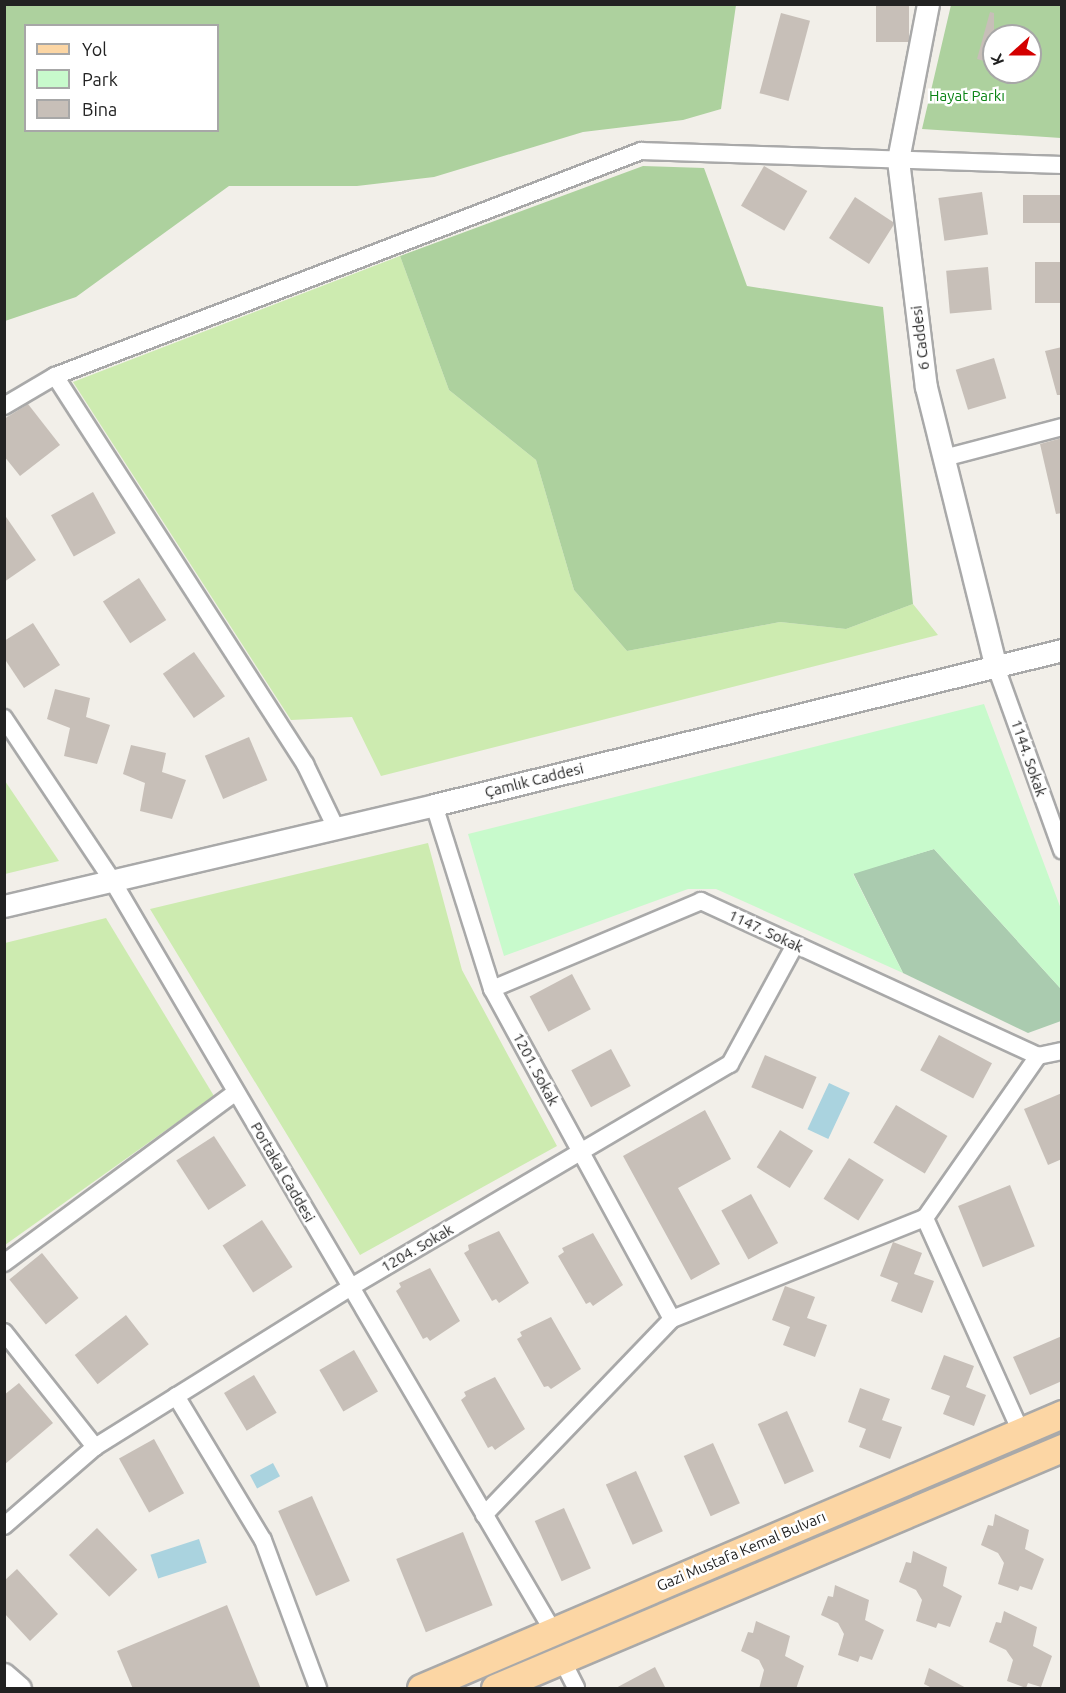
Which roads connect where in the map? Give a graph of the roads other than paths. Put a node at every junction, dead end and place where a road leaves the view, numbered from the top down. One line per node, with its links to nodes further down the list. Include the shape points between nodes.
1 (928, 4): 2 (street, 6 Caddesi)
2 (898, 159): 3 (street); 4 (street, via 641,151); 7 (street, 6 Caddesi, via 926,387)
3 (1062, 165)
4 (55, 376): 5 (street); 12 (street, via 305,764)
5 (4, 406)
6 (1062, 427): 7 (street)
7 (944, 458): 9 (street, 6 Caddesi)
8 (1062, 650): 9 (street, Çamlık Caddesi)
9 (996, 668): 11 (street, Çamlık Caddesi); 13 (street, 1144. Sokak)
10 (4, 718): 14 (street, Portakal Caddesi)
11 (434, 805): 12 (street, Çamlık Caddesi); 17 (street, 1201. Sokak)
12 (336, 828): 14 (street, Çamlık Caddesi)
13 (1062, 850)
14 (112, 880): 15 (street, Çamlık Caddesi); 20 (street, Portakal Caddesi)
15 (4, 906)
16 (795, 945): 17 (street, 1147. Sokak, via 701,900); 19 (street, 1147. Sokak); 21 (street, 1204. Sokak, via 730,1064)
17 (492, 989): 21 (street, 1201. Sokak)
18 (1062, 1051): 19 (street)
19 (1038, 1056): 22 (street)
20 (237, 1092): 23 (street); 24 (street, Portakal Caddesi)
21 (581, 1152): 24 (street, 1204. Sokak); 25 (street, 1201. Sokak)
22 (924, 1218): 25 (street); 29 (street)
23 (4, 1263)
24 (351, 1287): 27 (street, 1204. Sokak); 32 (street, Portakal Caddesi)
25 (672, 1318): 32 (street)
26 (4, 1332): 30 (street)
27 (176, 1396): 30 (street, 1204. Sokak); 38 (street, via 263,1540)
28 (1062, 1414): 29 (main road, Gazi Mustafa Kemal Bulvarı)
29 (1021, 1432): 34 (main road, Gazi Mustafa Kemal Bulvarı)
30 (95, 1447): 33 (street, 1204. Sokak)
31 (1062, 1448): 35 (main road, Gazi Mustafa Kemal Bulvarı)
32 (484, 1515): 34 (street, Portakal Caddesi)
33 (4, 1526)
34 (553, 1631): 39 (main road, Gazi Mustafa Kemal Bulvarı)
35 (562, 1660): 40 (main road, Gazi Mustafa Kemal Bulvarı); 41 (street)
36 (4, 1674): 37 (street)
37 (20, 1689)
38 (318, 1689)
39 (421, 1689)
40 (495, 1689)
41 (576, 1689)

